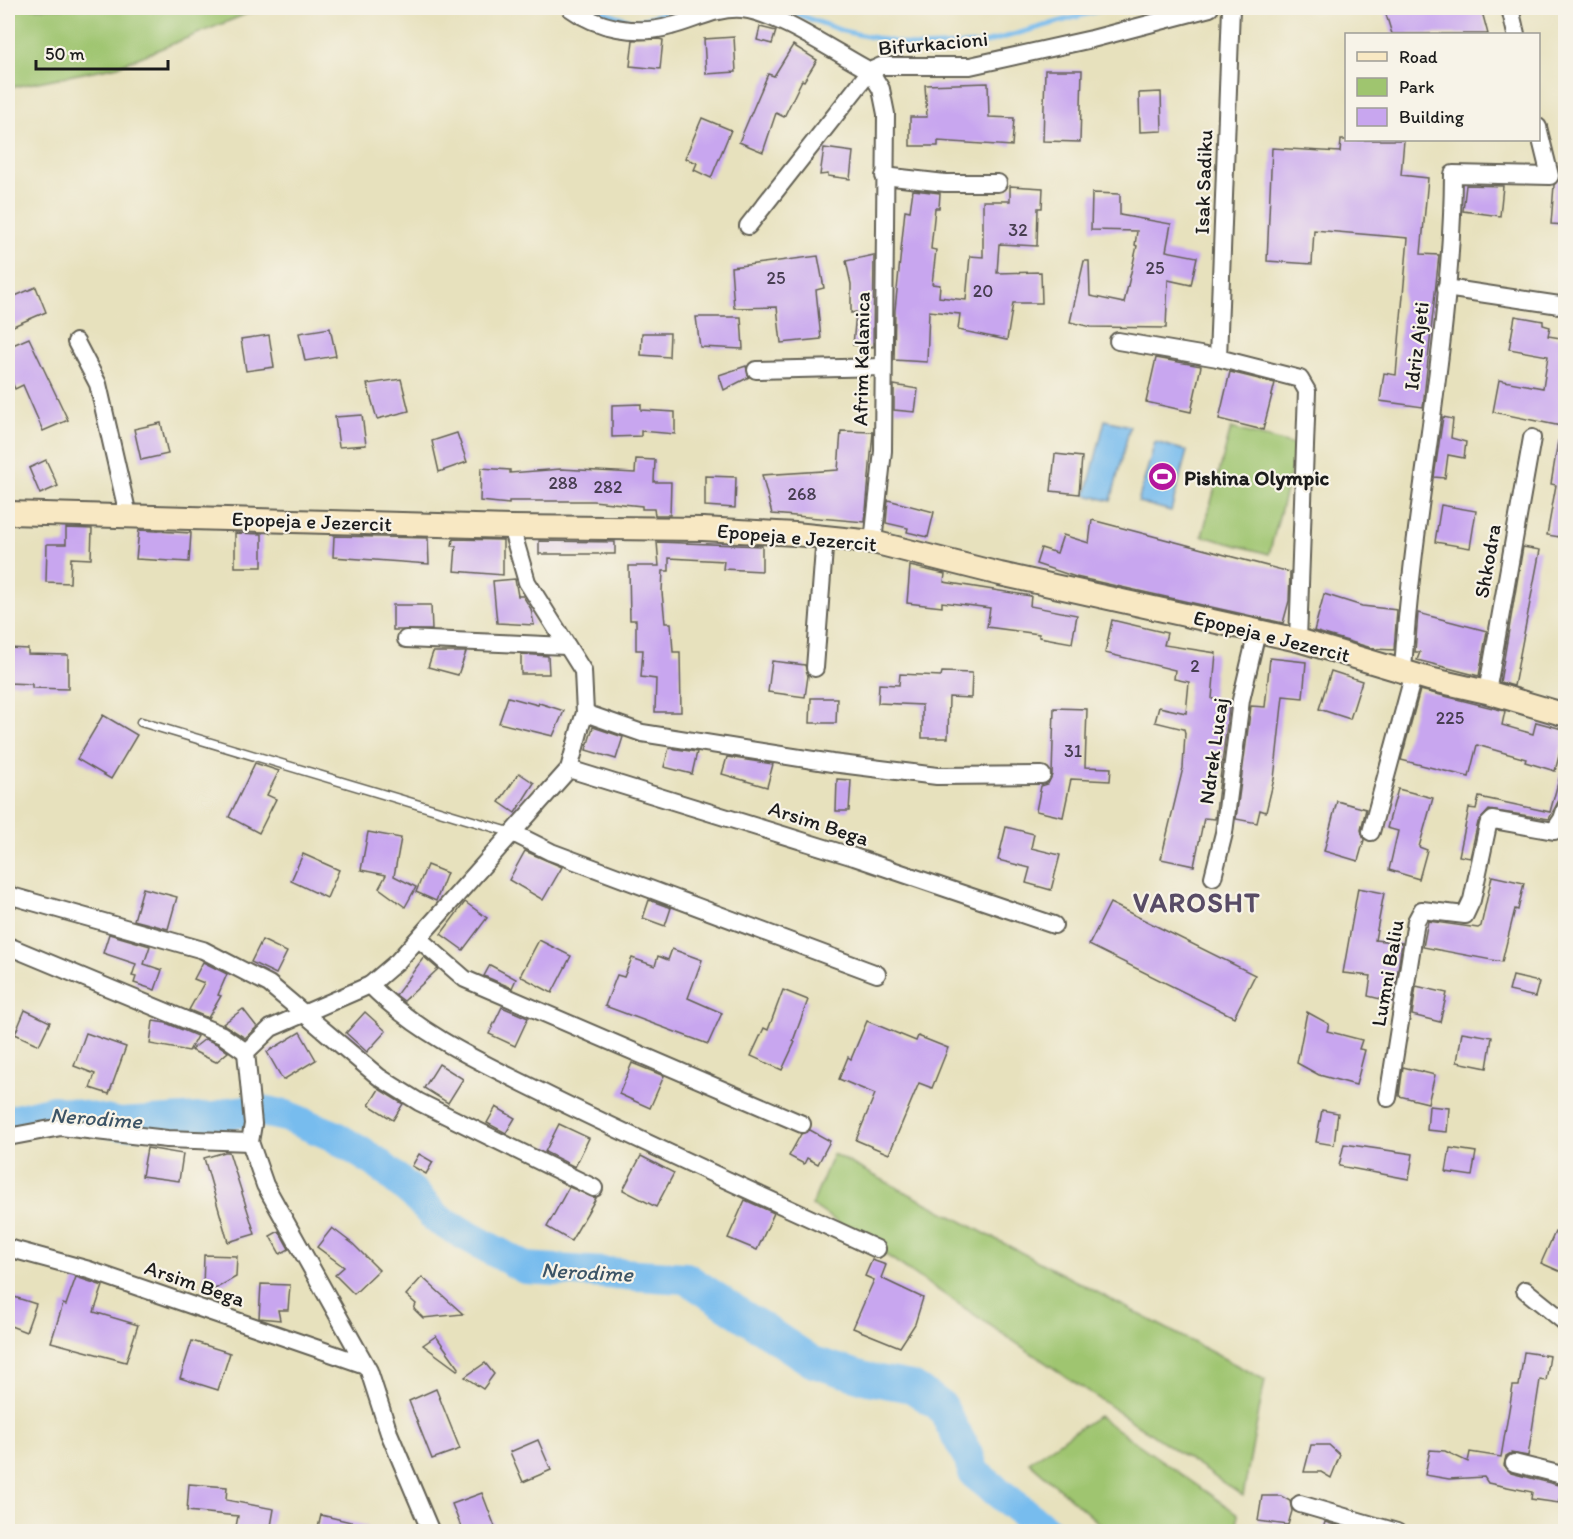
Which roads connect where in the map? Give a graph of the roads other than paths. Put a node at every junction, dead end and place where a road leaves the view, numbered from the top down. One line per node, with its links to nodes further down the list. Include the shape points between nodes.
1 (570, 8): 5 (street, via 585,18 618,28 648,30 722,10)
2 (1210, 8): 7 (street, Bifurkacioni, via 970,66 881,66)
3 (1231, 8): 16 (street, Isak Sadiku)
4 (1510, 8): 6 (street)
5 (777, 13): 7 (street)
6 (1516, 33)
7 (870, 71): 9 (street, Afrim Kalanica, via 881,89 886,114); 11 (street)
8 (1540, 131): 12 (street, Idriz Ajeti, via 1550,176 1453,174)
9 (884, 176): 10 (street, via 945,183); 17 (street, Afrim Kalanica)
10 (998, 183)
11 (748, 226)
12 (1446, 288): 13 (street); 30 (street, Idriz Ajeti, via 1410,589)
13 (1566, 306)
14 (1118, 341): 16 (street)
15 (76, 342): 21 (street, via 98,384)
16 (1218, 358): 27 (street, via 1300,380 1307,391)
17 (883, 367): 18 (street); 24 (street, Afrim Kalanica, via 882,451)
18 (756, 370)
19 (1532, 438): 31 (street, Shkodra)
20 (8, 513): 21 (main road, Epopeja e Jezercit)
21 (128, 515): 22 (main road, Epopeja e Jezercit)
22 (511, 527): 23 (main road, Epopeja e Jezercit, via 703,529); 28 (street, via 527,582)
23 (825, 536): 24 (main road, Epopeja e Jezercit); 29 (street)
24 (873, 542): 25 (main road, Epopeja e Jezercit)
25 (1257, 632): 27 (main road, Epopeja e Jezercit); 40 (street, Ndrek Lucaj, via 1242,700 1224,833)
26 (406, 639): 28 (street)
27 (1298, 640): 30 (main road, Epopeja e Jezercit)
28 (567, 646): 32 (street, via 583,671)
29 (815, 668)
30 (1409, 672): 31 (main road, Epopeja e Jezercit); 38 (street, Idriz Ajeti)
31 (1487, 692): 33 (main road, Epopeja e Jezercit)
32 (585, 713): 35 (street); 36 (street, via 642,733 832,763 937,776)
33 (1566, 715)
34 (141, 722): 39 (lane)
35 (569, 769): 39 (street); 42 (street, Arsim Bega, via 854,857)
36 (1042, 776)
37 (1566, 807): 49 (street, Lumni Baliu, via 1554,831 1493,820 1488,825 1466,915 1422,910 1416,921)
38 (1371, 832)
39 (513, 833): 43 (street); 45 (street, via 551,852)
40 (1213, 877)
41 (8, 896): 47 (street, via 203,950 269,984)
42 (1054, 925)
43 (419, 939): 46 (street); 50 (street, via 465,979)
44 (8, 946): 48 (street, via 222,1035)
45 (877, 974)
46 (370, 984): 47 (street); 55 (street, via 444,1044)
47 (302, 1013): 48 (street, via 271,1028); 53 (street, via 379,1077 419,1102)
48 (246, 1052): 52 (street, via 253,1124)
49 (1388, 1098)
50 (802, 1124)
51 (8, 1137): 52 (street, via 61,1127 166,1139)
52 (250, 1142): 58 (street, via 264,1185)
53 (594, 1188)
54 (8, 1248): 58 (street, Arsim Bega, via 89,1270)
55 (877, 1249)
56 (1525, 1290): 57 (street)
57 (1566, 1323)
58 (365, 1365): 62 (street)
59 (1514, 1463): 60 (street)
60 (1566, 1476)
61 (1300, 1504): 63 (street)
62 (431, 1532)
63 (1397, 1532)

